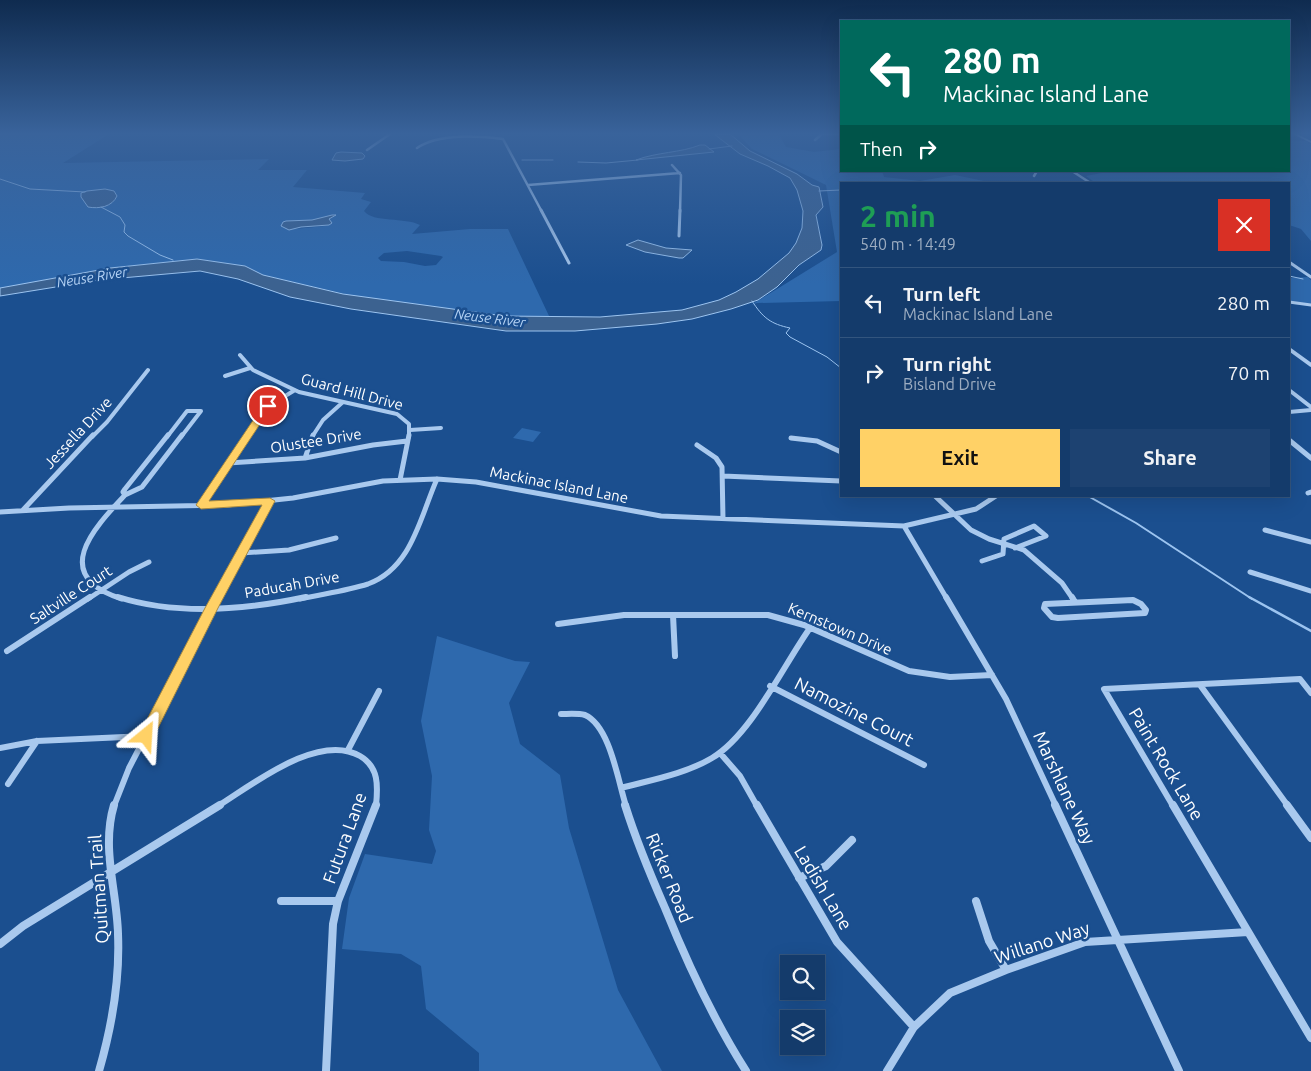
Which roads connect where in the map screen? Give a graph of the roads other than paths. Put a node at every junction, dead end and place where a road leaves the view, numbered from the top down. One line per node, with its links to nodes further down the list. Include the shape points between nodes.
1 (552, 184): 3 (street)
2 (680, 184): 4 (street)
3 (528, 186): 5 (street)
4 (679, 236)
5 (569, 263)
6 (1290, 263): 7 (street)
7 (1311, 277)
8 (1290, 302): 9 (street)
9 (1311, 305)
10 (1290, 350): 12 (street)
11 (240, 355): 13 (street, Guard Hill Drive)
12 (1311, 365)
13 (250, 368): 15 (street); 16 (street, Guard Hill Drive)
14 (148, 370): 41 (street, Jessella Drive, via 107,422)
15 (225, 376)
16 (295, 390): 18 (street, Guard Hill Drive); 30 (street, via 264,409)
17 (1290, 391): 19 (street)
18 (343, 402): 22 (street, Guard Hill Drive, via 400,416 408,422); 28 (street, via 318,425)
19 (1311, 408): 20 (street)
20 (1290, 412)
21 (441, 428): 22 (street)
22 (410, 430): 25 (street, Guard Hill Drive)
23 (790, 438): 27 (street, via 817,441)
24 (1290, 441): 29 (street)
25 (408, 442): 28 (street, Olustee Drive); 33 (street, Guard Hill Drive)
26 (697, 445): 31 (street, via 716,458)
27 (840, 452)
28 (305, 458): 30 (street, Olustee Drive)
29 (1311, 458)
30 (228, 463): 39 (street)
31 (723, 476): 34 (street); 44 (street)
32 (437, 479): 33 (street, Mackinac Island Lane); 44 (street, Mackinac Island Lane, via 476,482 646,514); 58 (street, Paducah Drive, via 407,551 401,562 387,574 358,587 264,605)
33 (400, 480): 38 (street, Mackinac Island Lane)
34 (840, 481)
35 (125, 495): 35 (street, via 142,487 201,411 187,412 125,489); 40 (street, Paducah Drive)
36 (936, 497): 43 (street)
37 (995, 497): 43 (street, Mackinac Island Lane, via 983,506)
38 (270, 501): 39 (street, Mackinac Island Lane); 51 (street, Quitman Trail)
39 (201, 505): 40 (street, Mackinac Island Lane)
40 (113, 506): 41 (street, Mackinac Island Lane); 55 (street, Paducah Drive, via 92,532 83,555 82,566 86,575)
41 (23, 510): 42 (street, Mackinac Island Lane)
42 (0, 512)
43 (955, 515): 45 (street, Mackinac Island Lane); 49 (street, via 971,530)
44 (723, 519): 45 (street, Mackinac Island Lane)
45 (904, 526): 64 (street, Marshlane Way)
46 (1265, 530): 48 (street)
47 (336, 538): 51 (street, via 288,550)
48 (1311, 542)
49 (1004, 545): 50 (street); 50 (street, via 1004,539 1034,526 1046,536); 52 (street, via 1003,554)
50 (1015, 548): 57 (street, via 1024,550 1062,583)
51 (241, 553): 58 (street, Quitman Trail)
52 (982, 561)
53 (149, 562): 55 (street, Saltville Court)
54 (1250, 572): 56 (street)
55 (102, 590): 58 (street, Paducah Drive, via 118,598 145,604 176,609); 62 (street, Saltville Court)
56 (1311, 591)
57 (1075, 602): 57 (street, via 1133,600 1146,610 1145,613 1058,618 1052,617 1044,608 1045,604)
58 (211, 608): 70 (street, Quitman Trail)
59 (674, 615): 60 (street, Kernstown Drive, via 624,615); 61 (street, Kernstown Drive, via 768,615 790,619); 63 (street)
60 (558, 624)
61 (810, 628): 64 (street, Kernstown Drive, via 910,671 950,678); 66 (street)
62 (7, 651)
63 (675, 656)
64 (992, 675): 86 (street, Marshlane Way)
65 (1200, 685): 68 (street, Paint Rock Lane, via 1300,680); 78 (street); 85 (street, Paint Rock Lane, via 1104,689)
66 (770, 686): 74 (street, via 745,725); 75 (street, Namozine Court)
67 (379, 691): 73 (street)
68 (1311, 693)
69 (560, 714): 77 (street, Ricker Road, via 584,715 600,727)
70 (146, 736): 71 (street); 80 (street, Quitman Trail, via 114,806 107,844)
71 (37, 741): 72 (street); 76 (street)
72 (0, 748)
73 (348, 750): 80 (street, via 318,750 291,760); 83 (street, Futura Lane, via 358,753 374,770 379,795)
74 (720, 753): 77 (street, via 694,766); 81 (street, Ladish Lane, via 740,776)
75 (924, 765)
76 (8, 784)
77 (621, 788): 93 (street, Ricker Road, via 634,834 693,976)
78 (1311, 838)
79 (852, 840): 81 (street, via 826,866)
80 (111, 871): 87 (street); 91 (street, Quitman Trail, via 119,954 116,1002)
81 (799, 878): 89 (street, Ladish Lane, via 837,942)
82 (282, 901): 83 (street)
83 (338, 901): 92 (street, Futura Lane, via 331,939)
84 (976, 901): 88 (street, via 990,941)
85 (1248, 932): 86 (street, Willano Way); 90 (street, Paint Rock Lane)
86 (1117, 939): 88 (street, Willano Way, via 1085,942); 95 (street, Marshlane Way)
87 (0, 944)
88 (1006, 970): 89 (street, Willano Way, via 950,993)
89 (914, 1026): 94 (street, Willano Way)
90 (1311, 1038)
91 (99, 1071)
92 (326, 1071)
93 (746, 1071)
94 (887, 1071)
95 (1179, 1071)

